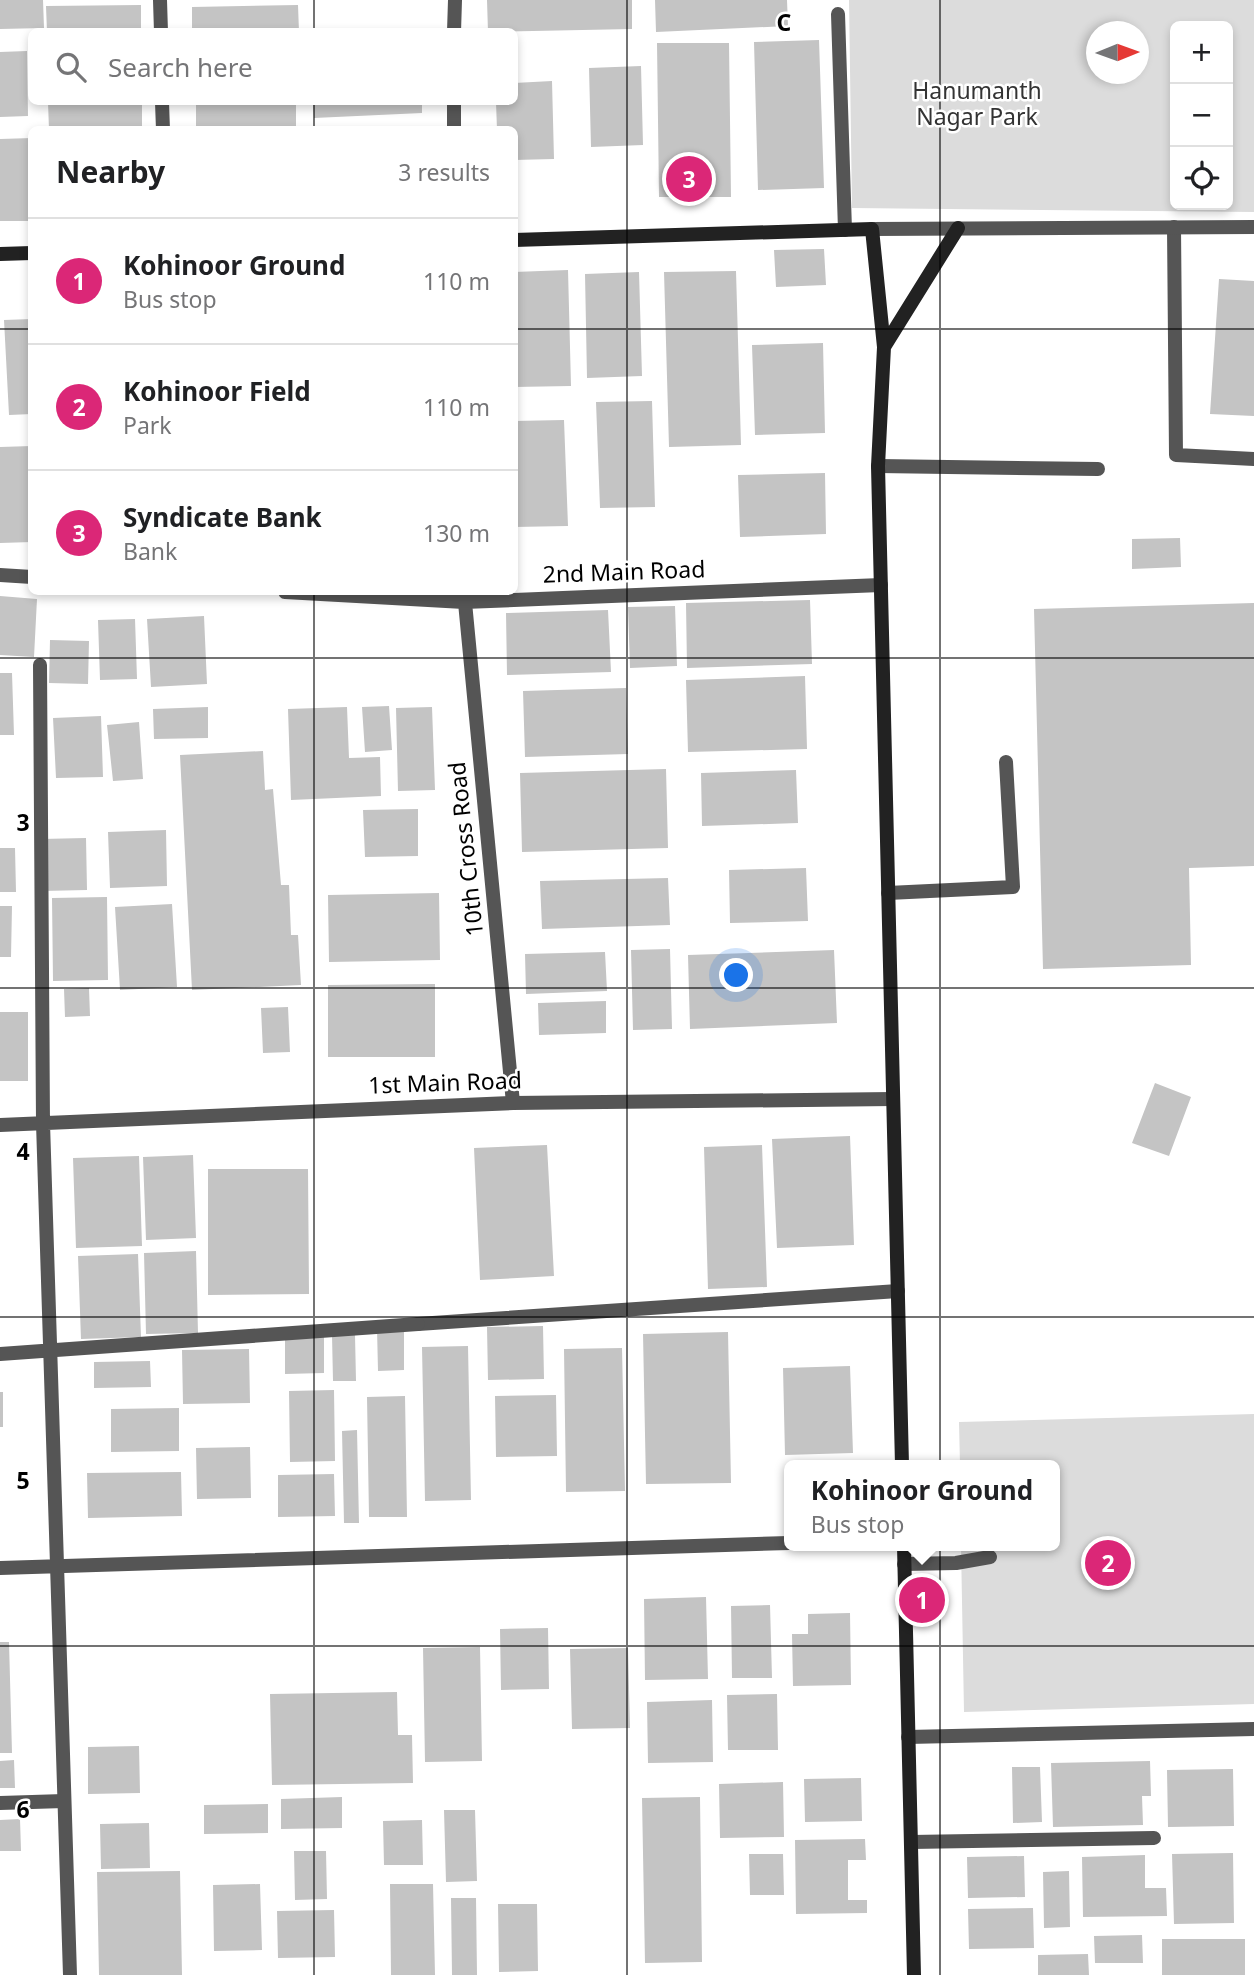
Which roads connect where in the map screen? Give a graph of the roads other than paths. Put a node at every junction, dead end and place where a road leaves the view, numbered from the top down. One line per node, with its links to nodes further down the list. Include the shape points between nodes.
1 (160, 0): 4 (street)
2 (454, 0): 5 (street)
3 (838, 14): 14 (street)
4 (161, 28)
5 (454, 28)
6 (162, 105): 8 (street)
7 (454, 105): 9 (street)
8 (163, 126)
9 (454, 126)
10 (1174, 226): 11 (street); 12 (street); 19 (street, via 1176,454)
11 (1254, 227)
12 (958, 228): 13 (street); 18 (main road)
13 (872, 229): 14 (main road); 18 (main road)
14 (845, 230): 15 (main road)
15 (518, 240)
16 (28, 253): 17 (main road)
17 (0, 254)
18 (884, 347): 20 (main road)
19 (1254, 459)
20 (878, 466): 21 (street); 24 (main road)
21 (1098, 469)
22 (0, 575): 23 (street)
23 (28, 577)
24 (881, 584): 26 (street, 2nd Main Road); 29 (main road)
25 (392, 595): 26 (street, 2nd Main Road)
26 (464, 597): 31 (street, 10th Cross Road)
27 (40, 665): 32 (street)
28 (1006, 762): 29 (street, via 1013,887)
29 (888, 893): 30 (main road)
30 (893, 1099): 31 (street, 1st Main Road); 34 (main road)
31 (513, 1102): 32 (street, 1st Main Road)
32 (43, 1123): 33 (street, 1st Main Road); 35 (street)
33 (0, 1125)
34 (898, 1292): 35 (street); 37 (main road)
35 (51, 1350): 36 (street); 42 (street)
36 (0, 1354)
37 (902, 1460)
38 (784, 1543): 42 (street)
39 (904, 1551): 41 (main road)
40 (990, 1557): 41 (street)
41 (904, 1564): 45 (main road)
42 (57, 1565): 43 (street); 46 (street)
43 (0, 1568)
44 (1254, 1729): 45 (street)
45 (908, 1737): 49 (main road)
46 (64, 1801): 47 (street); 50 (street)
47 (0, 1803)
48 (1154, 1838): 49 (street)
49 (911, 1842): 51 (main road)
50 (70, 1975)
51 (914, 1975)

